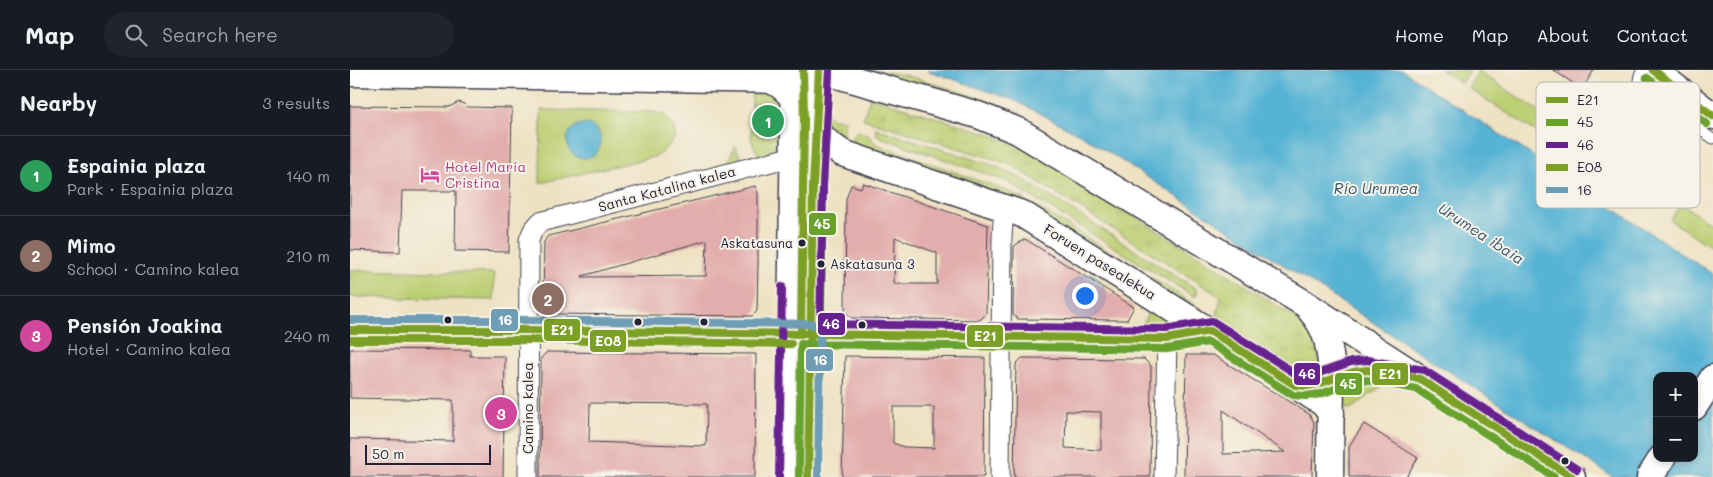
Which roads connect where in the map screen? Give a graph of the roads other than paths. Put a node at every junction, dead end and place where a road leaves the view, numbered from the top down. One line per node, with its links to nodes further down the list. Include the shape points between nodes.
1 (792, 70): 8 (main road, via 786,78); 11 (main road)
2 (819, 70): 14 (main road)
3 (829, 70): 20 (main road, via 978,115 1018,131)
4 (1642, 70): 9 (lane)
5 (1653, 70): 10 (main road)
6 (350, 73): 7 (main road)
7 (592, 73): 8 (main road)
8 (769, 80): 11 (main road, Foruen pasealekua, via 780,85)
9 (1638, 82)
10 (1669, 82)
11 (793, 98): 14 (main road, Foruen pasealekua); 17 (main road)
12 (1700, 106): 13 (main road)
13 (1713, 116)
14 (816, 128): 17 (main road); 18 (main road, Foruen pasealekua, via 829,144 847,155)
15 (1700, 130): 16 (lane)
16 (1713, 139)
17 (800, 165): 19 (street, Santa Katalina kalea); 24 (main road)
18 (1004, 207): 23 (main road, Foruen pasealekua, via 1022,214); 25 (street)
19 (540, 222): 22 (street, Camino kalea, via 532,230 529,240)
20 (1302, 302): 27 (main road); 29 (main road, via 1324,329 1330,348)
21 (350, 330): 22 (street)
22 (528, 330): 24 (street); 34 (street, Camino kalea)
23 (1210, 331): 26 (street); 30 (main road, Foruen pasealekua)
24 (801, 334): 25 (street); 35 (main road); 36 (main road)
25 (1001, 337): 26 (street); 37 (street)
26 (1167, 339): 38 (street)
27 (1420, 378): 29 (main road, via 1367,370); 40 (main road)
28 (1713, 378): 31 (main road)
29 (1331, 380): 30 (main road, via 1306,386); 32 (main road)
30 (1295, 385): 32 (main road, Foruen pasealekua, via 1323,403)
31 (1698, 401)
32 (1331, 413): 39 (main road)
33 (1659, 462): 41 (main road)
34 (528, 477)
35 (789, 477)
36 (808, 477)
37 (1000, 477)
38 (1164, 477)
39 (1330, 477)
40 (1572, 477)
41 (1650, 477)

